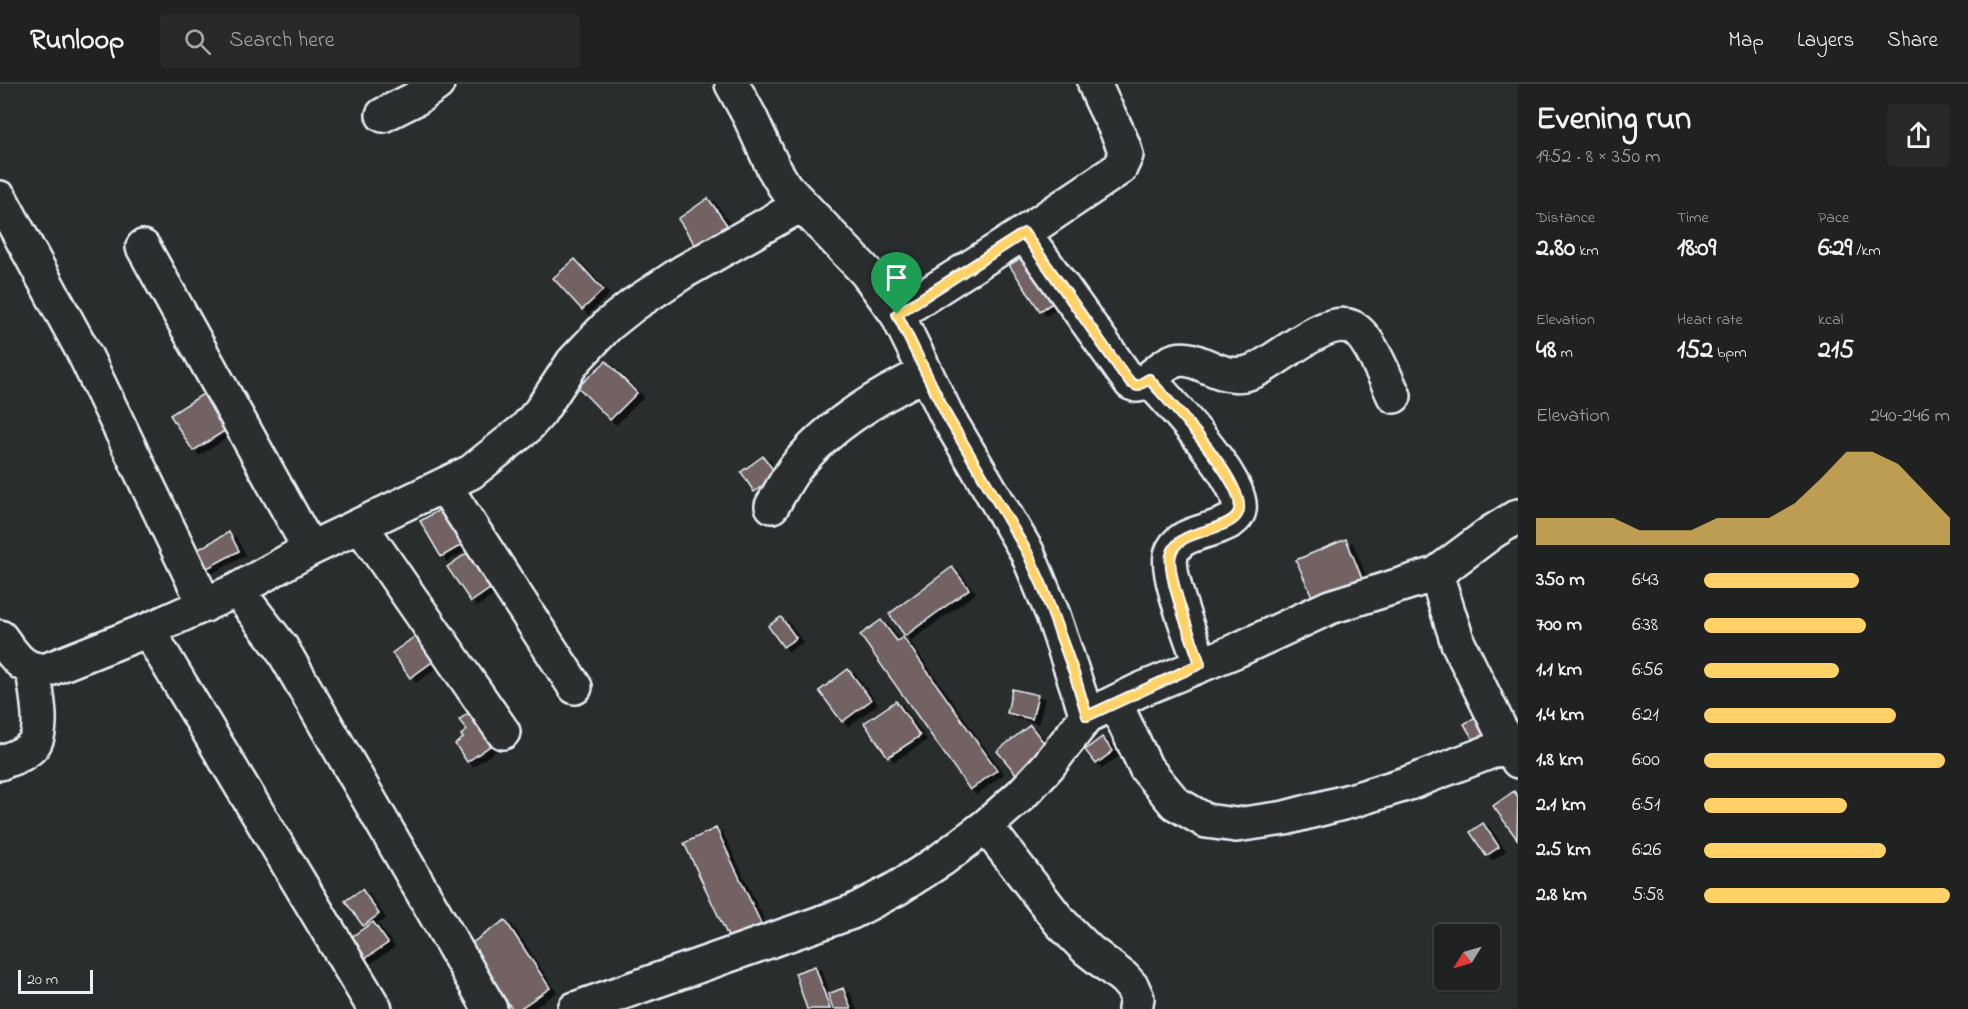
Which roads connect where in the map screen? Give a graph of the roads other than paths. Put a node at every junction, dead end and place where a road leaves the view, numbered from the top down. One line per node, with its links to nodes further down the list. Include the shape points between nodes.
1 (437, 84): 4 (street, via 417,99)
2 (1095, 84): 7 (street, via 1123,140 1126,155 1120,168)
3 (736, 85): 6 (street, via 773,167)
4 (383, 115)
5 (0, 198): 20 (street, via 85,355)
6 (801, 205): 9 (street, via 866,272); 13 (street, via 682,272 633,305 573,362 525,429 471,472)
7 (1024, 233): 9 (street); 11 (street, via 1126,378 1137,386)
8 (143, 248): 17 (street)
9 (897, 314): 10 (street)
10 (926, 373): 14 (street, via 886,392 828,435 800,461); 26 (street, via 1027,552 1074,673)
11 (1149, 379): 12 (street, via 1184,358 1226,375 1253,372 1336,324 1361,333); 23 (street, via 1219,462 1239,502 1239,512 1233,519 1184,538 1174,546 1170,557)
12 (1394, 396)
13 (444, 484): 16 (street); 25 (street)
14 (772, 506)
15 (1518, 516): 18 (street)
16 (360, 525): 17 (street); 27 (street)
17 (310, 549): 19 (street)
18 (1436, 574): 23 (street, via 1330,607); 28 (street, via 1458,643)
19 (237, 590): 20 (street); 32 (street, via 281,647)
20 (205, 604): 21 (street)
21 (148, 630): 24 (street, via 47,670); 31 (street)
22 (0, 637): 24 (street)
23 (1200, 664): 26 (street)
24 (33, 671): 29 (street, via 39,716 36,740 27,750)
25 (575, 687)
26 (1101, 710): 28 (street, via 1175,803 1206,821 1236,825 1285,818); 30 (street)
27 (503, 732)
28 (1513, 753)
29 (0, 763)
30 (986, 826): 33 (street, via 896,889 852,912); 34 (street, via 1060,922 1132,987 1137,998)
31 (375, 1009)
32 (490, 1009)
33 (575, 1009)
34 (1135, 1009)

